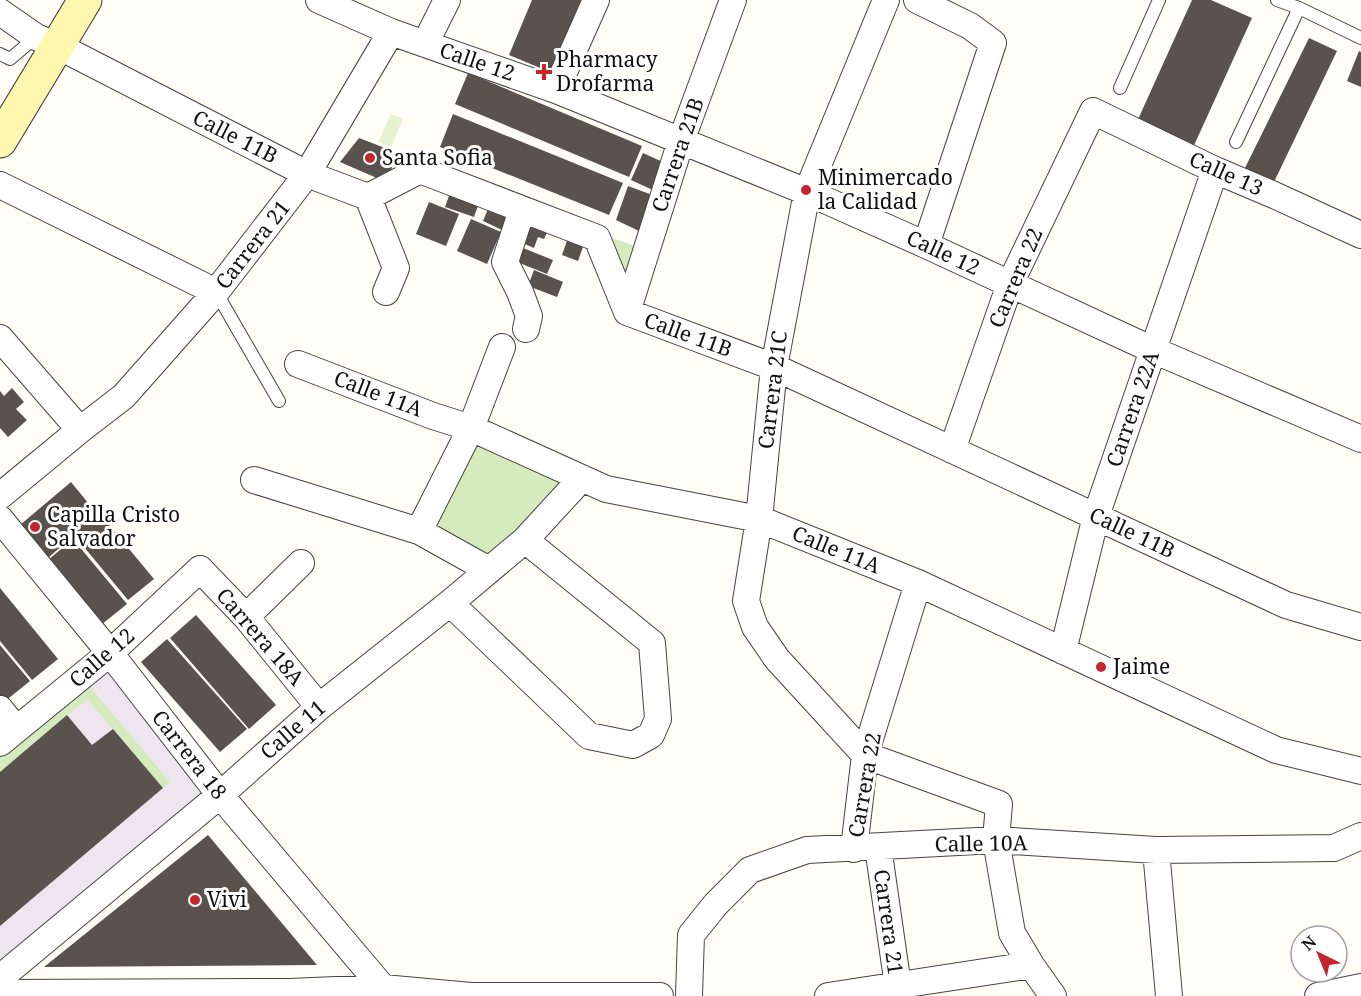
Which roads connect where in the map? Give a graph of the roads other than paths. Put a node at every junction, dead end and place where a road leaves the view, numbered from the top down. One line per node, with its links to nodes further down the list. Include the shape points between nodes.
1 (85, 0): 14 (street)
2 (319, 0): 12 (street, Calle 12)
3 (447, 0): 15 (street)
4 (596, 0): 18 (street)
5 (733, 0): 21 (street, Carrera 21B)
6 (886, 0): 26 (street, Carrera 21C)
7 (917, 0): 30 (street, via 970,26 993,43)
8 (1159, 0): 17 (lane)
9 (1277, 0): 10 (lane)
10 (1299, 8): 13 (lane); 22 (lane)
11 (0, 12): 14 (street, Calle 11B)
12 (391, 32): 15 (street, Calle 12); 24 (street, Carrera 21)
13 (1361, 38)
14 (47, 41): 16 (lane); 20 (street); 24 (street, Calle 11B)
15 (425, 44): 18 (street, Calle 12)
16 (3, 59)
17 (1120, 88)
18 (556, 90): 21 (street, Calle 12)
19 (1093, 111): 23 (street, Calle 13); 31 (street, Carrera 22)
20 (0, 141)
21 (681, 141): 26 (street, Calle 12); 34 (street, Carrera 21B)
22 (1236, 142)
23 (1215, 170): 29 (street, Calle 13); 38 (street, Carrera 22A)
24 (307, 174): 27 (street, Calle 11B); 33 (street, Carrera 21)
25 (0, 185): 33 (street)
26 (807, 192): 30 (street, Calle 12); 40 (street, Carrera 21C)
27 (368, 197): 28 (street, Calle 11B, via 420,170); 32 (street, via 396,268)
28 (522, 210): 34 (street, Calle 11B, via 597,238); 35 (street, via 504,262 528,316)
29 (1361, 235)
30 (926, 245): 31 (street, Calle 12)
31 (1010, 285): 38 (street, Calle 12); 45 (street, Carrera 22)
32 (386, 291)
33 (216, 292): 41 (lane); 43 (street, Carrera 21, via 124,396)
34 (627, 312): 40 (street, Calle 11B)
35 (526, 329)
36 (0, 338): 43 (street)
37 (502, 347): 42 (street)
38 (1153, 350): 44 (street, Calle 12); 49 (street, Carrera 22A)
39 (298, 364): 42 (street, Calle 11A)
40 (774, 367): 45 (street, Calle 11B); 51 (street, Carrera 21C)
41 (279, 401)
42 (471, 428): 46 (street, Calle 11A); 52 (street)
43 (80, 430): 48 (street)
44 (1361, 439)
45 (952, 450): 49 (street, Calle 11B)
46 (582, 478): 51 (street, Calle 11A, via 606,489); 53 (street, Calle 11)
47 (254, 480): 52 (street)
48 (0, 496)
49 (1096, 516): 60 (street, Calle 11B, via 1286,605); 61 (street, Carrera 22A)
50 (0, 519): 62 (street, Carrera 18)
51 (759, 519): 57 (street, Calle 11A); 66 (street, Carrera 21C, via 746,601 755,627 777,659)
52 (419, 531): 56 (street)
53 (525, 540): 56 (street, Calle 11); 58 (street, via 652,643 658,719 651,735 633,745 590,736)
54 (301, 563): 59 (street)
55 (200, 569): 59 (street, Carrera 18A); 62 (street, Calle 12)
56 (489, 570): 58 (street, Calle 11)
57 (918, 583): 61 (street, Calle 11A); 66 (street, Carrera 22)
58 (450, 603): 63 (street, Calle 11)
59 (246, 617): 63 (street, Carrera 18A)
60 (1361, 627)
61 (1063, 651): 67 (street, Calle 11A, via 1276,750)
62 (110, 653): 65 (street, Calle 12); 68 (street, Carrera 18)
63 (319, 707): 68 (street, Calle 11)
64 (0, 709): 65 (street)
65 (8, 736)
66 (865, 755): 70 (street, via 999,804); 71 (street, Carrera 22)
67 (1361, 771)
68 (220, 795): 74 (street, Calle 11); 76 (street, Carrera 18)
69 (1361, 836): 72 (street, Calle 10A, via 1334,848)
70 (996, 840): 71 (street, Calle 10A); 72 (street, Calle 10A); 73 (street, via 1012,933)
71 (866, 848): 77 (street, Carrera 21); 83 (street, Calle 10A, via 807,850 750,870 691,935)
72 (1156, 850): 86 (street)
73 (1031, 965): 77 (street); 85 (street)
74 (0, 978)
75 (1361, 987): 80 (street)
76 (383, 988): 79 (street); 81 (street)
77 (899, 991): 84 (street)
78 (0, 993): 79 (street)
79 (290, 994)
80 (1329, 995)
81 (471, 996): 82 (street)
82 (660, 996)
83 (689, 996)
84 (828, 996)
85 (1053, 996)
86 (1169, 996)

